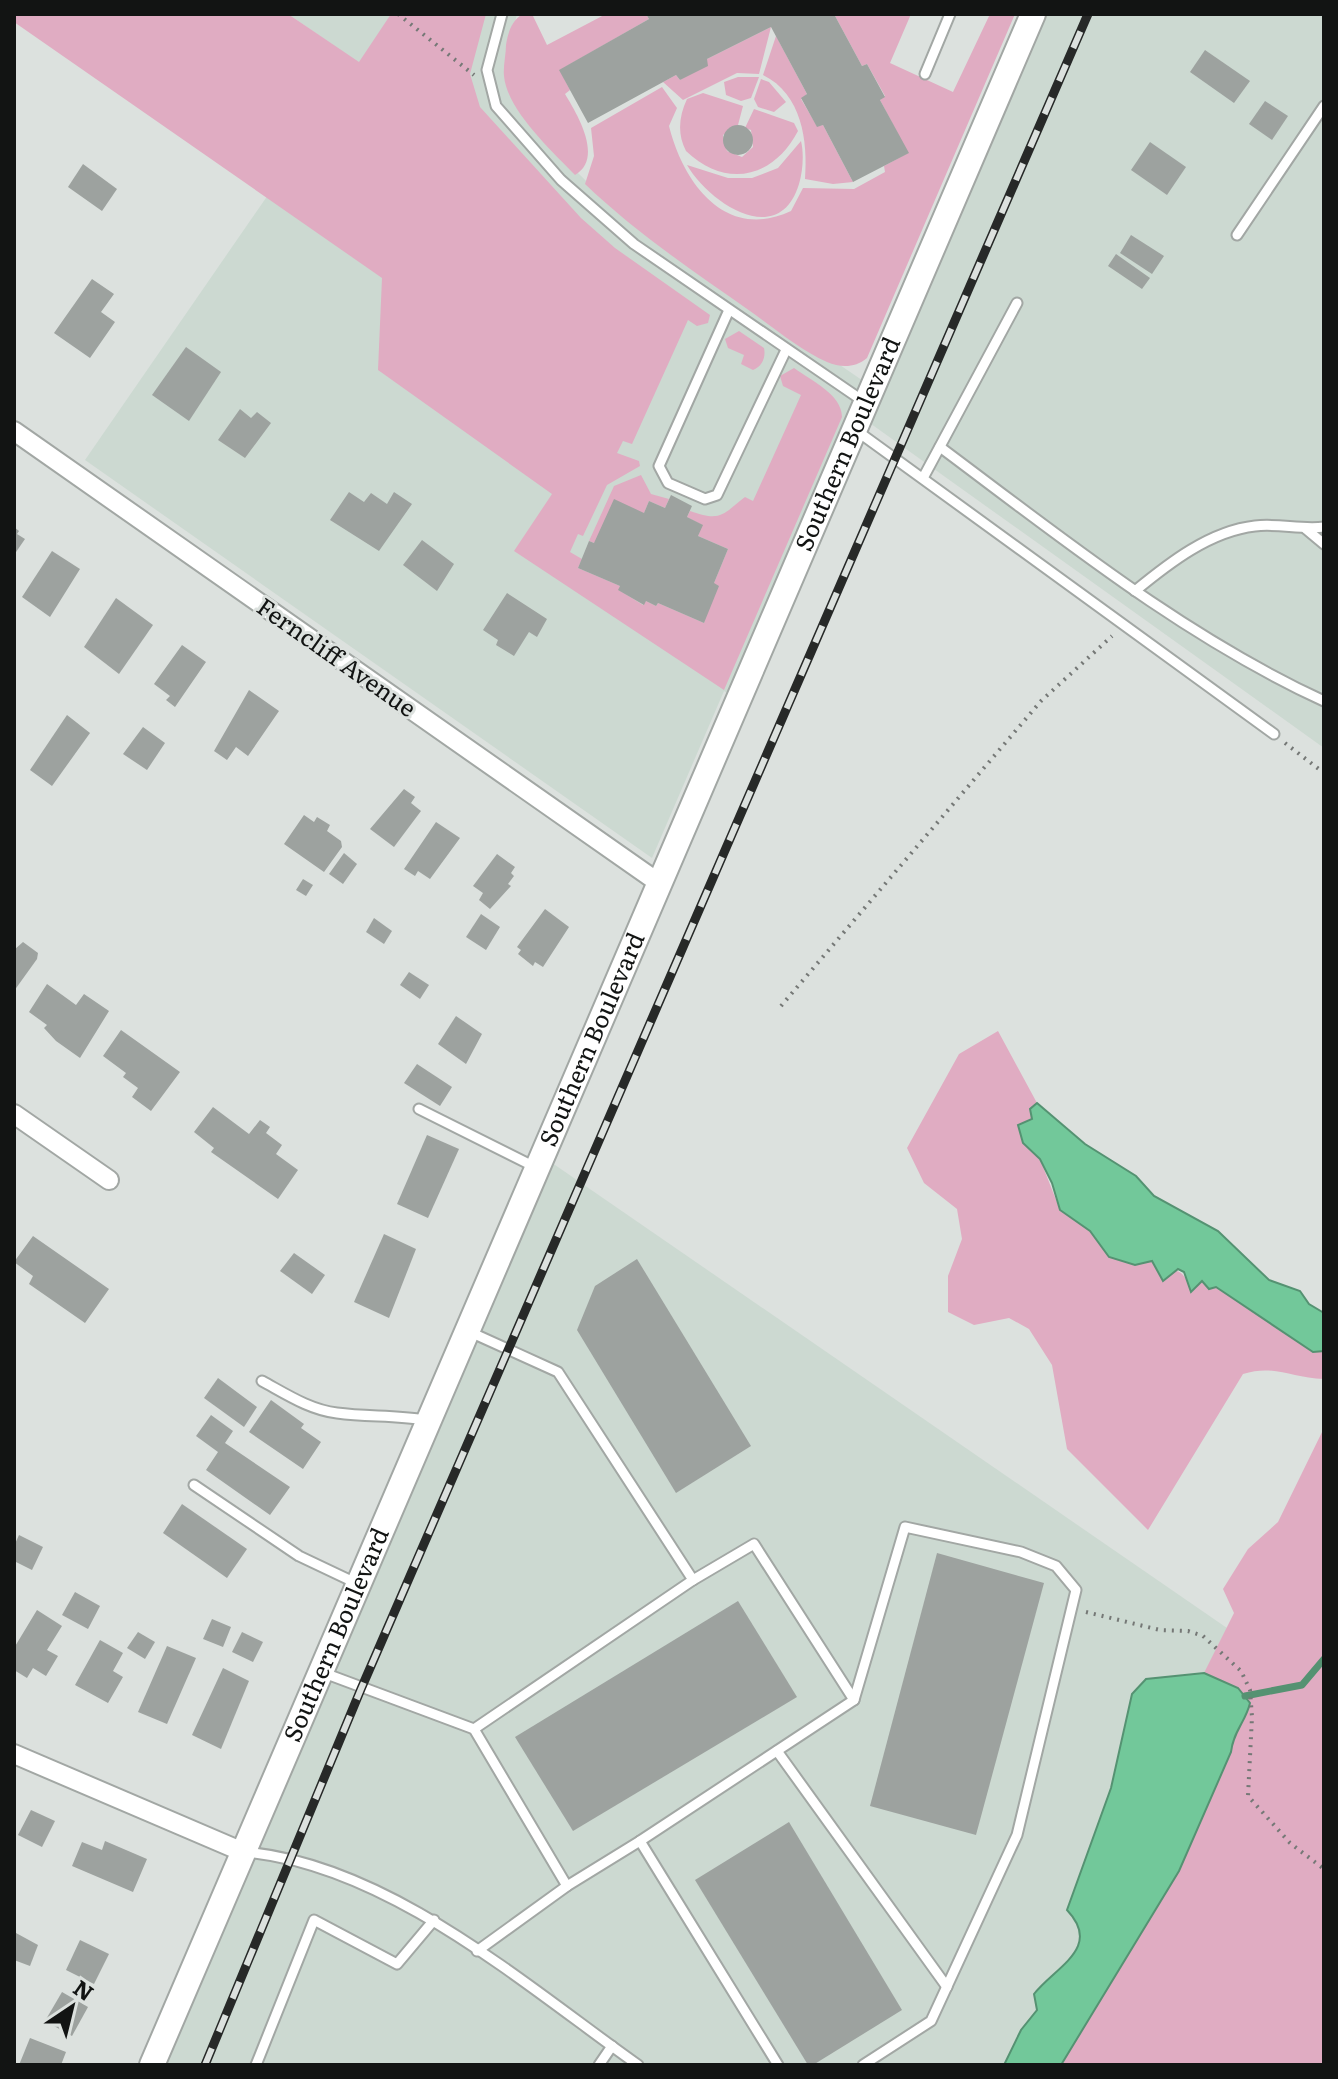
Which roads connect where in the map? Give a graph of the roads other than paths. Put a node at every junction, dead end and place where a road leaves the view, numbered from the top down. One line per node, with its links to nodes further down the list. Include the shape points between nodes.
1 (502, 14): 8 (lane, via 490,48 489,79 496,106 507,121 582,201)
2 (950, 14): 4 (lane)
3 (1033, 14): 10 (street, Southern Boulevard)
4 (925, 74)
5 (1324, 106): 6 (lane)
6 (1237, 235)
7 (1017, 303): 13 (lane)
8 (729, 310): 9 (lane); 9 (lane, via 659,466 668,483 705,499 717,495)
9 (786, 350): 10 (lane)
10 (866, 403): 11 (street, Southern Boulevard)
11 (854, 429): 14 (lane); 21 (street, Southern Boulevard)
12 (14, 431): 21 (street, Ferncliff Avenue)
13 (940, 447): 14 (lane); 18 (lane)
14 (923, 478): 20 (lane)
15 (1324, 527): 16 (lane)
16 (1306, 529): 17 (lane); 18 (lane, via 1255,526 1219,535)
17 (1324, 544)
18 (1135, 591): 19 (lane, via 1212,641)
19 (1324, 701)
20 (1274, 734)
21 (659, 883): 24 (street, Southern Boulevard)
22 (419, 1109): 24 (lane)
23 (14, 1114): 25 (street)
24 (537, 1168): 26 (street, Southern Boulevard)
25 (109, 1180)
26 (467, 1330): 28 (street, Southern Boulevard); 30 (lane, via 558,1372)
27 (262, 1381): 28 (lane, via 304,1404 336,1413)
28 (429, 1420): 31 (street, Southern Boulevard)
29 (194, 1485): 31 (lane, via 299,1556)
30 (693, 1580): 33 (lane, via 754,1544); 34 (lane)
31 (358, 1584): 32 (street, Southern Boulevard)
32 (321, 1671): 34 (lane); 38 (street, Southern Boulevard)
33 (854, 1700): 35 (lane); 42 (lane, via 905,1527 1021,1552 1056,1566 1076,1590 1017,1835)
34 (474, 1729): 39 (lane)
35 (777, 1751): 37 (lane); 42 (lane)
36 (14, 1754): 38 (street)
37 (640, 1841): 39 (lane); 48 (lane)
38 (243, 1852): 40 (lane, via 293,1860 388,1895); 44 (street, Southern Boulevard)
39 (567, 1886): 41 (lane)
40 (434, 1920): 41 (lane); 45 (lane, via 397,1964 314,1920)
41 (477, 1951): 43 (lane)
42 (947, 1987): 49 (lane, via 931,2021)
43 (612, 2046): 46 (lane); 47 (lane)
44 (152, 2065)
45 (256, 2065)
46 (599, 2065)
47 (638, 2065)
48 (778, 2065)
49 (863, 2065)

